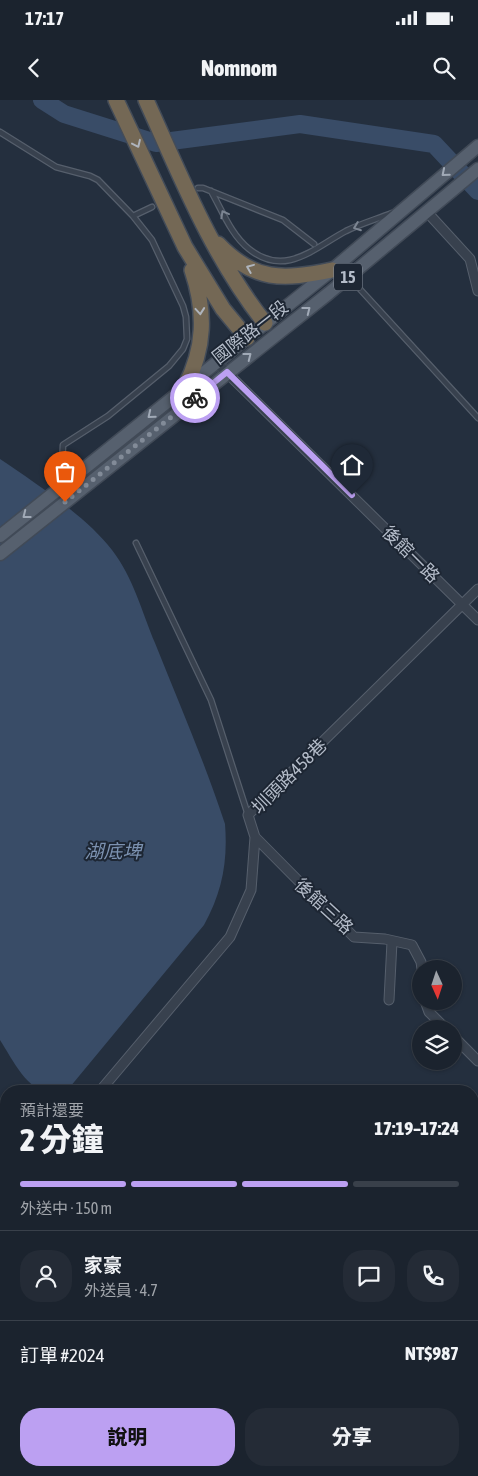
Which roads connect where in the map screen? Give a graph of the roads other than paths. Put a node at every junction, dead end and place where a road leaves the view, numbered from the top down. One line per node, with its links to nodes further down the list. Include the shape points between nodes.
1 (116, 100): 8 (highway, one-way to 8)
2 (146, 100): 6 (highway)
3 (0, 132): 11 (lane, via 56,167 98,180)
4 (478, 146): 9 (main road, 15, one-way to 9)
5 (478, 168): 10 (main road, 15)
6 (192, 187): 7 (lane); 12 (highway)
7 (211, 191): 9 (lane, one-way to 7, via 346,231 313,252 284,261 270,259 249,249 234,232); 13 (lane, via 282,220)
8 (157, 202): 11 (lane); 14 (highway)
9 (407, 205): 15 (main road, 國際路一段 / 15)
10 (427, 212): 17 (street, via 470,259); 20 (main road, 國際路一段 / 15, one-way to 10)
11 (133, 216): 25 (lane, via 152,240 183,306 187,339 169,366 108,416 63,445 62,473)
12 (210, 236): 15 (highway, one-way to 12, via 305,275 263,274 243,267); 18 (highway, via 242,294)
13 (314, 244)
14 (185, 247): 19 (highway, via 223,309); 23 (highway, one-way to 23, via 196,280 201,327 200,351)
15 (332, 270): 18 (main road, 國際路一段 / 15)
16 (358, 286): 24 (lane)
17 (478, 291)
18 (265, 323): 19 (main road, 國際路一段 / 15); 20 (main road)
19 (247, 338): 20 (main road); 21 (main road, 國際路一段 / 15)
20 (269, 340): 22 (main road, 國際路一段 / 15, one-way to 20)
21 (216, 362): 22 (street, 後館一路); 23 (main road, 國際路一段 / 15)
22 (227, 372): 28 (main road, 國際路一段 / 15); 30 (street, 後館一路)
23 (185, 387): 25 (main road, 國際路一段 / 15, one-way to 25)
24 (478, 418)
25 (66, 484): 26 (main road, 國際路一段 / 15, one-way to 26)
26 (0, 536)
27 (136, 542): 32 (lane, via 210,700)
28 (0, 554)
29 (478, 589): 30 (street, 圳頭路458巷)
30 (463, 605): 31 (street, 後館一路); 32 (street, 圳頭路458巷)
31 (478, 620)
32 (248, 815): 33 (street, 圳頭路458巷)
33 (255, 837): 34 (street, 後館三路, via 354,937); 41 (street, 圳頭路458巷, via 251,890 230,937)
34 (392, 942): 35 (street, 後館三路, via 412,945); 36 (street)
35 (420, 960)
36 (389, 1000)
37 (428, 1010): 38 (street)
38 (437, 1020)
39 (462, 1045): 40 (street)
40 (478, 1062)
41 (105, 1085)

